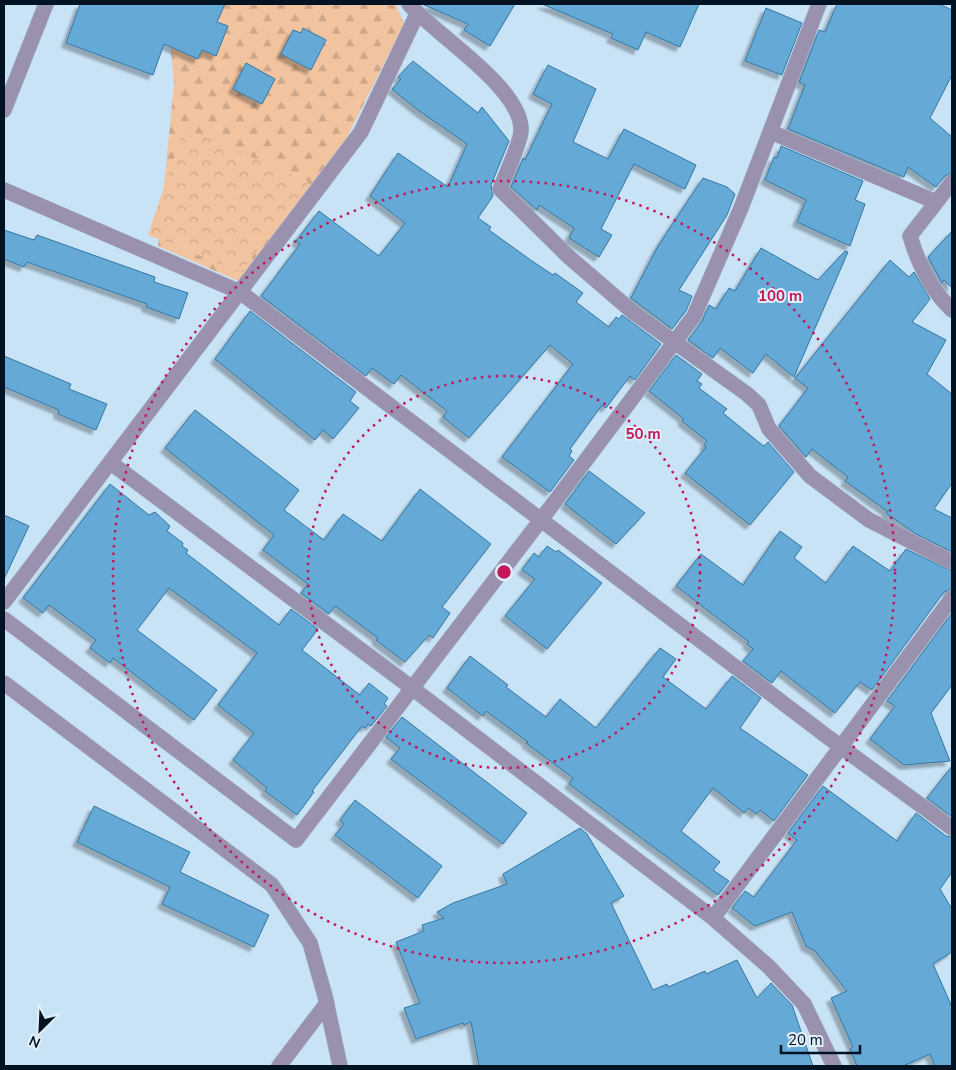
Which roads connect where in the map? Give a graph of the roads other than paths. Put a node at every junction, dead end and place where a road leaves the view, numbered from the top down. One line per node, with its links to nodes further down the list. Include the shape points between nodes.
1 (46, 4): 4 (street)
2 (819, 4): 6 (street)
3 (413, 9): 10 (street, via 361,132); 12 (street, via 475,63 514,107 521,131 500,189 570,257)
4 (11, 73): 5 (street)
5 (4, 110)
6 (771, 132): 9 (street); 12 (street, via 694,316)
7 (952, 182): 9 (street)
8 (4, 190): 10 (street)
9 (936, 202): 11 (street, via 910,236 917,259 942,300)
10 (240, 292): 13 (street); 14 (street)
11 (952, 310)
12 (672, 342): 14 (street); 15 (street, via 753,399 769,429 810,476 869,520)
13 (111, 463): 17 (street); 20 (street)
14 (542, 519): 20 (street); 21 (street)
15 (952, 562)
16 (952, 598): 21 (street)
17 (4, 602)
18 (4, 619): 20 (street, via 296,840)
19 (4, 683): 24 (street, via 272,885 310,943)
20 (412, 688): 23 (street)
21 (841, 746): 22 (street); 23 (street)
22 (952, 828)
23 (713, 918): 27 (street, via 768,966 804,1004)
24 (327, 1003): 25 (street); 26 (street)
25 (279, 1066)
26 (340, 1066)
27 (834, 1066)

